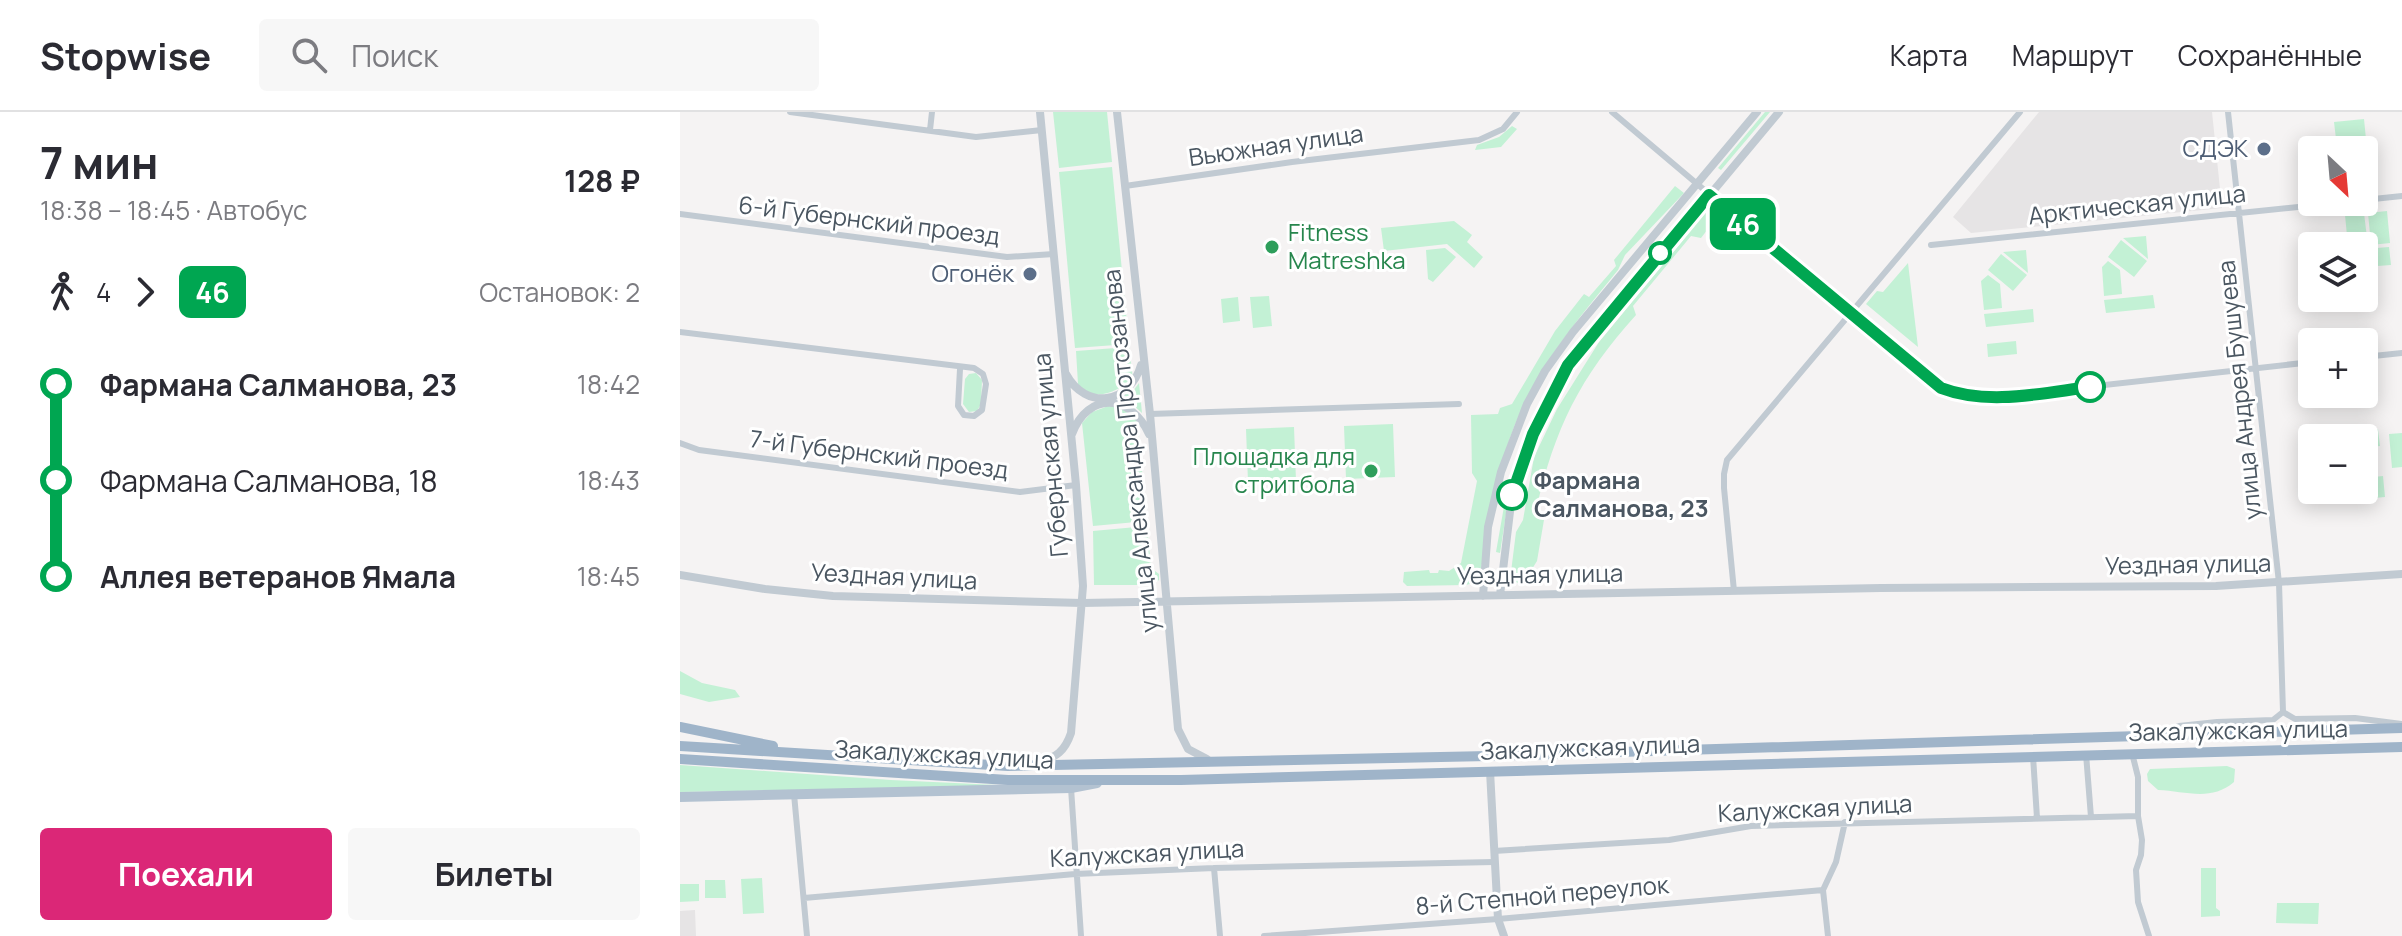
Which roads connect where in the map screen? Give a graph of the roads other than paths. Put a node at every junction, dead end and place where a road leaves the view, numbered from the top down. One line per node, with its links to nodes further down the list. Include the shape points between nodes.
1 (790, 112): 11 (street)
2 (932, 112): 11 (street)
3 (1040, 112): 12 (street, Губернская улица)
4 (1117, 112): 14 (street, улица Александра Протозанова)
5 (1517, 112): 14 (street, Вьюжная улица, via 1503,129 1479,140)
6 (1612, 112): 13 (street)
7 (1757, 112): 13 (street)
8 (1779, 112): 15 (street)
9 (2020, 112): 23 (street)
10 (2228, 112): 19 (street, улица Андрея Бушуева)
11 (930, 130): 12 (street, via 976,137)
12 (1042, 130): 22 (street, Губернская улица)
13 (1696, 184): 15 (street); 43 (street, via 1573,332 1527,404 1501,472 1488,527)
14 (1125, 186): 27 (street, улица Александра Протозанова)
15 (1709, 195): 23 (street); 42 (street, via 1568,365 1546,404 1512,495)
16 (2402, 196): 17 (street)
17 (2378, 199)
18 (2298, 207): 19 (street, Арктическая улица)
19 (2239, 213): 21 (street, Арктическая улица); 29 (street, улица Андрея Бушуева)
20 (680, 214): 22 (street, 6-й Губернский проезд, via 1007,257)
21 (1931, 245)
22 (1054, 254): 31 (street, Губернская улица)
23 (1849, 314): 29 (street, via 1941,388 1973,397); 41 (street, via 1725,466)
24 (680, 332): 30 (street)
25 (2402, 353): 26 (street)
26 (2378, 356)
27 (1143, 359): 31 (street, via 1132,385 1111,397 1087,395 1070,382); 33 (street, улица Александра Протозанова)
28 (2298, 364): 29 (street)
29 (2258, 368): 40 (street, улица Андрея Бушуева)
30 (960, 369): 30 (street, 7-й Губернский проезд, via 958,406 964,415 974,416 984,405 986,379 979,370)
31 (1064, 369): 34 (street, Губернская улица)
32 (1459, 404): 33 (street)
33 (1150, 414): 35 (street, улица Александра Протозанова)
34 (1071, 438): 35 (street, via 1085,412 1110,402 1137,414); 37 (street, Губернская улица)
35 (1151, 438): 44 (street, улица Александра Протозанова)
36 (680, 443): 37 (street, 7-й Губернский проезд, via 699,450 1020,492)
37 (1076, 485): 45 (street, Губернская улица)
38 (2402, 574): 40 (street, Уездная улица)
39 (680, 575): 45 (street, Уездная улица, via 845,597)
40 (2279, 583): 41 (street, Уездная улица); 46 (street, улица Андрея Бушуева)
41 (1734, 591): 42 (street, Уездная улица)
42 (1500, 595): 43 (street, Уездная улица)
43 (1483, 596): 44 (street, Уездная улица)
44 (1166, 601): 45 (street, Уездная улица); 57 (street, улица Александра Протозанова, via 1178,729 1188,749)
45 (1082, 603): 58 (street, Губернская улица, via 1067,746 1059,755)
46 (2283, 712): 47 (street, via 2295,719 2355,718); 49 (street, via 2273,720 2179,726)
47 (2402, 726): 49 (highway)
48 (680, 727): 52 (highway)
49 (2143, 737): 57 (highway)
50 (680, 746): 52 (highway)
51 (2402, 747): 53 (highway, Закалужская улица)
52 (806, 753): 58 (highway)
53 (2132, 753): 54 (highway, Закалужская улица); 64 (street)
54 (2086, 754): 55 (highway, Закалужская улица); 65 (street)
55 (2033, 756): 59 (highway, Закалужская улица); 66 (street)
56 (680, 759): 60 (highway, Закалужская улица, via 1008,780)
57 (1219, 763): 58 (highway)
58 (1024, 766)
59 (1490, 771): 60 (highway, Закалужская улица); 68 (street)
60 (1113, 780): 61 (main road)
61 (1071, 788): 62 (main road); 71 (street)
62 (794, 794): 63 (main road); 73 (street)
63 (680, 797)
64 (2138, 816): 65 (street, Калужская улица); 81 (street, via 2138,902)
65 (2091, 817): 66 (street, Калужская улица)
66 (2037, 818): 67 (street, Калужская улица)
67 (1845, 822): 68 (street, Калужская улица); 72 (street)
68 (1494, 851): 69 (street)
69 (1494, 862): 70 (street, Калужская улица); 74 (street)
70 (1214, 868): 71 (street, Калужская улица); 77 (street)
71 (1075, 874): 73 (street, Калужская улица); 76 (street)
72 (1823, 890): 74 (street, 8-й Степной переулок); 80 (street)
73 (804, 898): 75 (street)
74 (1498, 919): 78 (street, 8-й Степной переулок); 79 (street)
75 (807, 936)
76 (1081, 936)
77 (1220, 936)
78 (1264, 936)
79 (1504, 936)
80 (1828, 936)
81 (2149, 936)

